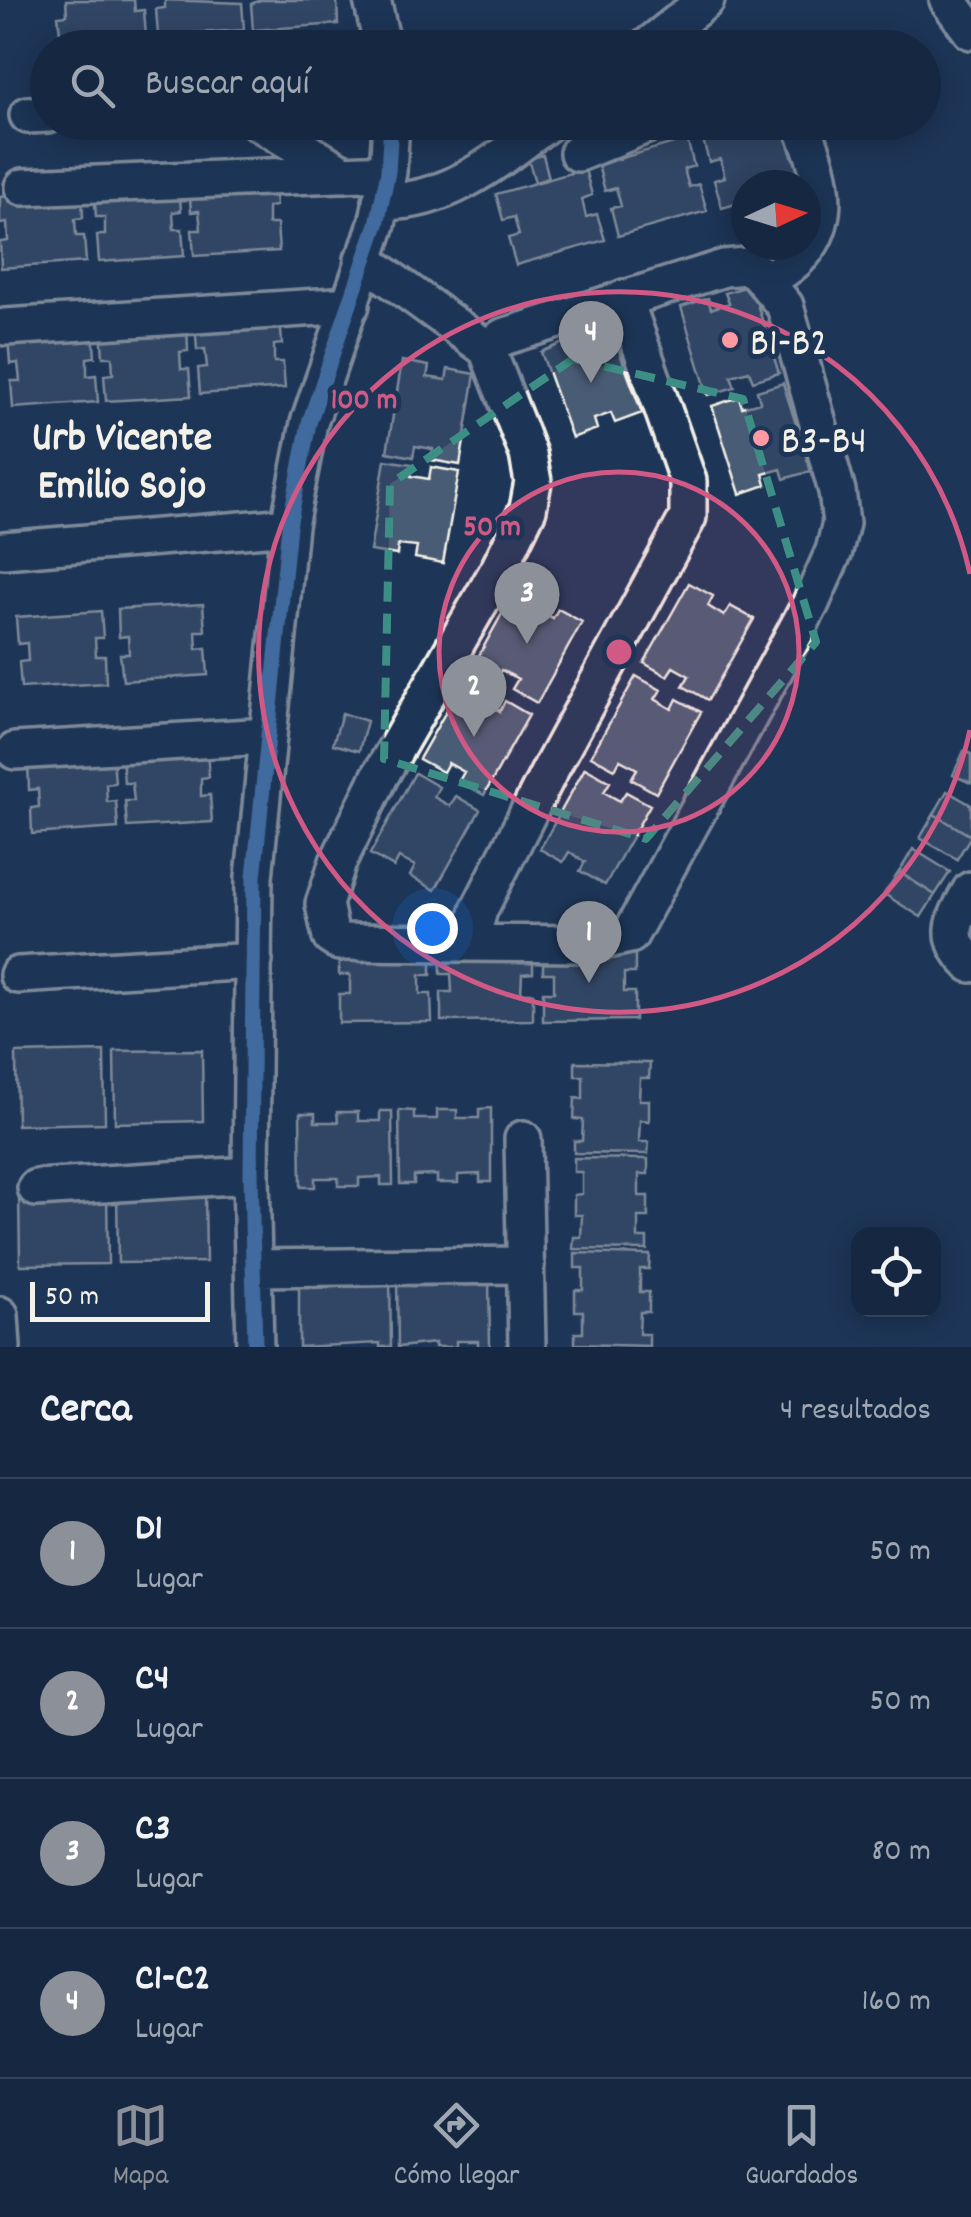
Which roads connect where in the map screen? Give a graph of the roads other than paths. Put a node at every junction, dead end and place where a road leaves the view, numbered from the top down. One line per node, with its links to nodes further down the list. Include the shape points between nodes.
1 (372, 0): 4 (street)
2 (706, 0): 5 (street)
3 (948, 0): 6 (street)
4 (378, 30)
5 (668, 30)
6 (971, 31)
7 (288, 140): 13 (street)
8 (389, 140): 14 (street)
9 (521, 140): 14 (street, via 445,189 410,201)
10 (611, 140): 12 (street)
11 (807, 140): 17 (street, via 820,175 822,218 799,258)
12 (578, 154)
13 (344, 174): 14 (street); 15 (street)
14 (385, 186): 16 (street)
15 (23, 187)
16 (364, 259): 19 (street); 21 (street)
17 (766, 280): 18 (street, via 735,266); 27 (street, via 791,323 840,507 839,538 826,568 635,931 617,942)
18 (624, 298): 21 (street, via 496,340); 27 (street, via 688,481 688,516 479,910)
19 (351, 305): 20 (street); 22 (street, via 310,424)
20 (5, 327)
21 (487, 350): 27 (street, via 528,454 532,496 380,776 324,904 326,928 339,942)
22 (289, 526): 23 (street); 24 (street)
23 (4, 550)
24 (268, 736): 25 (street); 28 (street, via 254,877)
25 (15, 751)
26 (971, 890): 29 (street, via 951,931)
27 (470, 943)
28 (254, 960): 30 (street); 32 (street)
29 (971, 964)
30 (18, 975)
31 (523, 1139): 34 (street)
32 (251, 1175): 33 (street); 35 (street)
33 (36, 1188)
34 (526, 1266): 35 (street); 39 (street)
35 (254, 1268): 38 (street)
36 (0, 1315): 37 (street)
37 (2, 1347)
38 (256, 1347)
39 (527, 1347)

